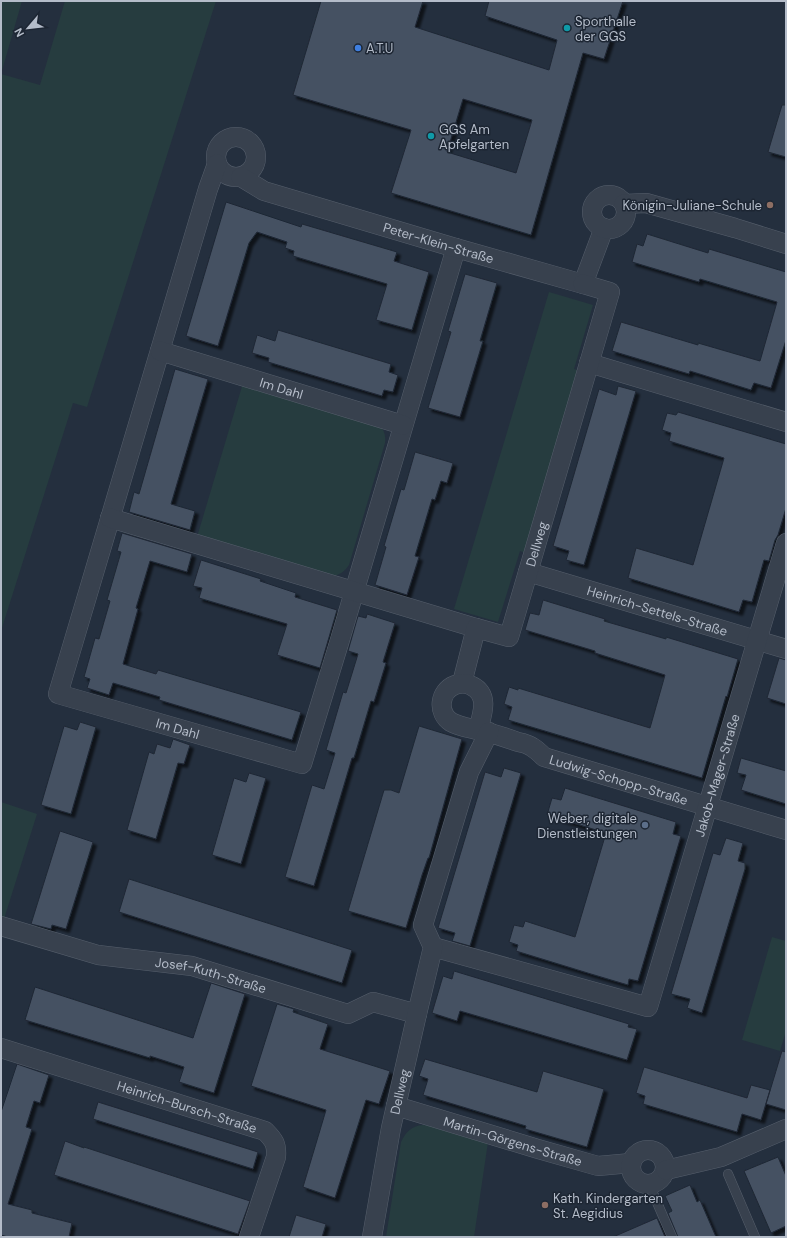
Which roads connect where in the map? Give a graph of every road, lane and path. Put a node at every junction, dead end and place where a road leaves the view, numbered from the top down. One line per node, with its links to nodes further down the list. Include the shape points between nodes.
1 (217, 164): 2 (street, Peter-Klein-Straße, via 226,175); 2 (street, via 216,150 220,144 232,137 245,139 251,143 256,156 252,169); 8 (street, Im Dahl)
2 (241, 177): 6 (street, Peter-Klein-Straße, via 264,191)
3 (624, 204): 4 (street, via 626,214 622,223 614,229); 4 (street, via 611,195 596,202 592,211 593,217 595,222); 5 (street, via 646,203)
4 (604, 228): 7 (street)
5 (786, 244)
6 (456, 248): 7 (street, Peter-Klein-Straße); 11 (street, Im Dahl)
7 (583, 284): 9 (street, Dellweg, via 610,292)
8 (160, 351): 11 (street, Im Dahl); 12 (street, Im Dahl)
9 (589, 363): 10 (street); 14 (street, Dellweg)
10 (786, 422)
11 (403, 425): 15 (street, Im Dahl)
12 (110, 518): 15 (street); 15 (street, Im Dahl, via 58,694 302,764)
13 (786, 543): 17 (street, Jakob-Mager-Straße)
14 (528, 572): 16 (street, Dellweg, via 509,637); 17 (street, Heinrich-Settels-Straße)
15 (354, 592): 16 (street)
16 (476, 628): 19 (street)
17 (757, 640): 18 (street, Heinrich-Settels-Straße); 21 (street, Jakob-Mager-Straße)
18 (786, 649)
19 (462, 683): 20 (street, via 474,687 482,696); 20 (street, Ludwig-Schopp-Straße, via 449,688 445,693 442,699 443,713 452,723)
20 (483, 731): 21 (street, Ludwig-Schopp-Straße, via 532,746 544,757); 24 (street, via 424,925)
21 (708, 806): 22 (street, Ludwig-Schopp-Straße); 24 (street, Jakob-Mager-Straße, via 648,1007)
22 (786, 830)
23 (1, 926): 25 (street, Josef-Kuth-Straße, via 98,955 192,966 348,1014 373,1002)
24 (433, 947): 25 (street, Dellweg)
25 (417, 1014): 27 (street, Dellweg)
26 (1, 1048): 33 (street, Heinrich-Bursch-Straße, via 265,1131 277,1147 276,1157)
27 (396, 1106): 29 (street, Martin-Görgens-Straße, via 598,1166); 34 (street, Dellweg)
28 (786, 1129): 30 (street, via 720,1157)
29 (632, 1162): 30 (street, via 643,1150 655,1151 664,1158); 32 (street, via 633,1175 637,1180)
30 (666, 1170): 32 (street, via 657,1182)
31 (728, 1174): 36 (lane)
32 (649, 1184): 35 (lane)
33 (249, 1237)
34 (372, 1237)
35 (672, 1237)
36 (755, 1237)

